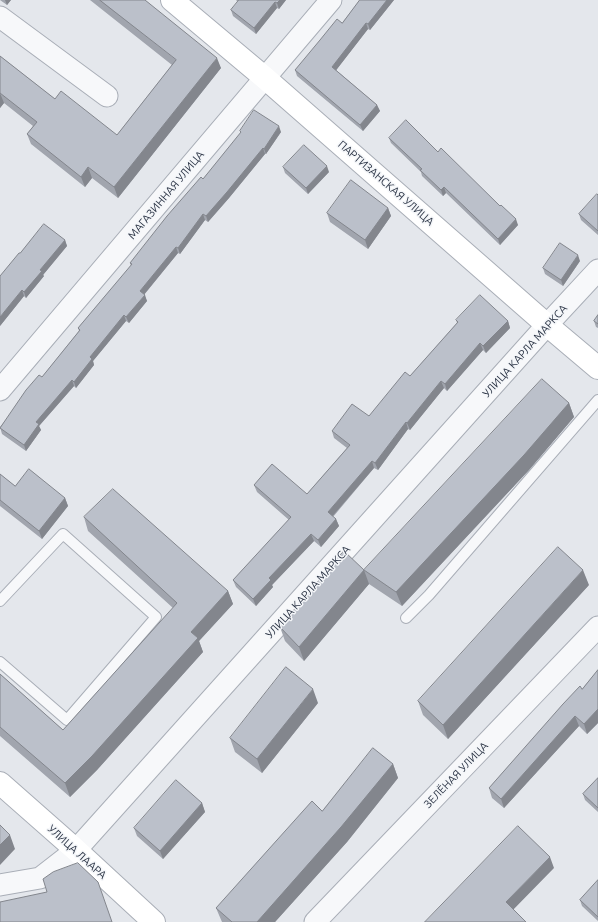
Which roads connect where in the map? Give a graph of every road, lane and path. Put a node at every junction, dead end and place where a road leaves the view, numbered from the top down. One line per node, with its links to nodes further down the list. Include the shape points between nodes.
1 (172, 0): 4 (street, ПАРТИЗАНСКАЯ УЛИЦА)
2 (332, 0): 4 (street, МАГАЗИННАЯ УЛИЦА)
3 (0, 17): 5 (street)
4 (265, 78): 7 (street, ПАРТИЗАНСКАЯ УЛИЦА); 9 (street, МАГАЗИННАЯ УЛИЦА)
5 (107, 96)
6 (598, 270): 7 (street, УЛИЦА КАРЛА МАРКСА)
7 (547, 325): 8 (street, ПАРТИЗАНСКАЯ УЛИЦА); 16 (street, УЛИЦА КАРЛА МАРКСА)
8 (598, 368)
9 (0, 390)
10 (598, 400): 12 (lane, via 429,595)
11 (0, 601): 14 (lane, via 63,534 156,617 67,720)
12 (406, 618)
13 (598, 627): 19 (street, ЗЕЛЁНАЯ УЛИЦА)
14 (0, 662)
15 (0, 783): 16 (street, УЛИЦА ЛААРА)
16 (76, 850): 17 (street, УЛИЦА КАРЛА МАРКСА, via 40,878); 18 (street, УЛИЦА ЛААРА)
17 (0, 885)
18 (154, 922)
19 (315, 922)

